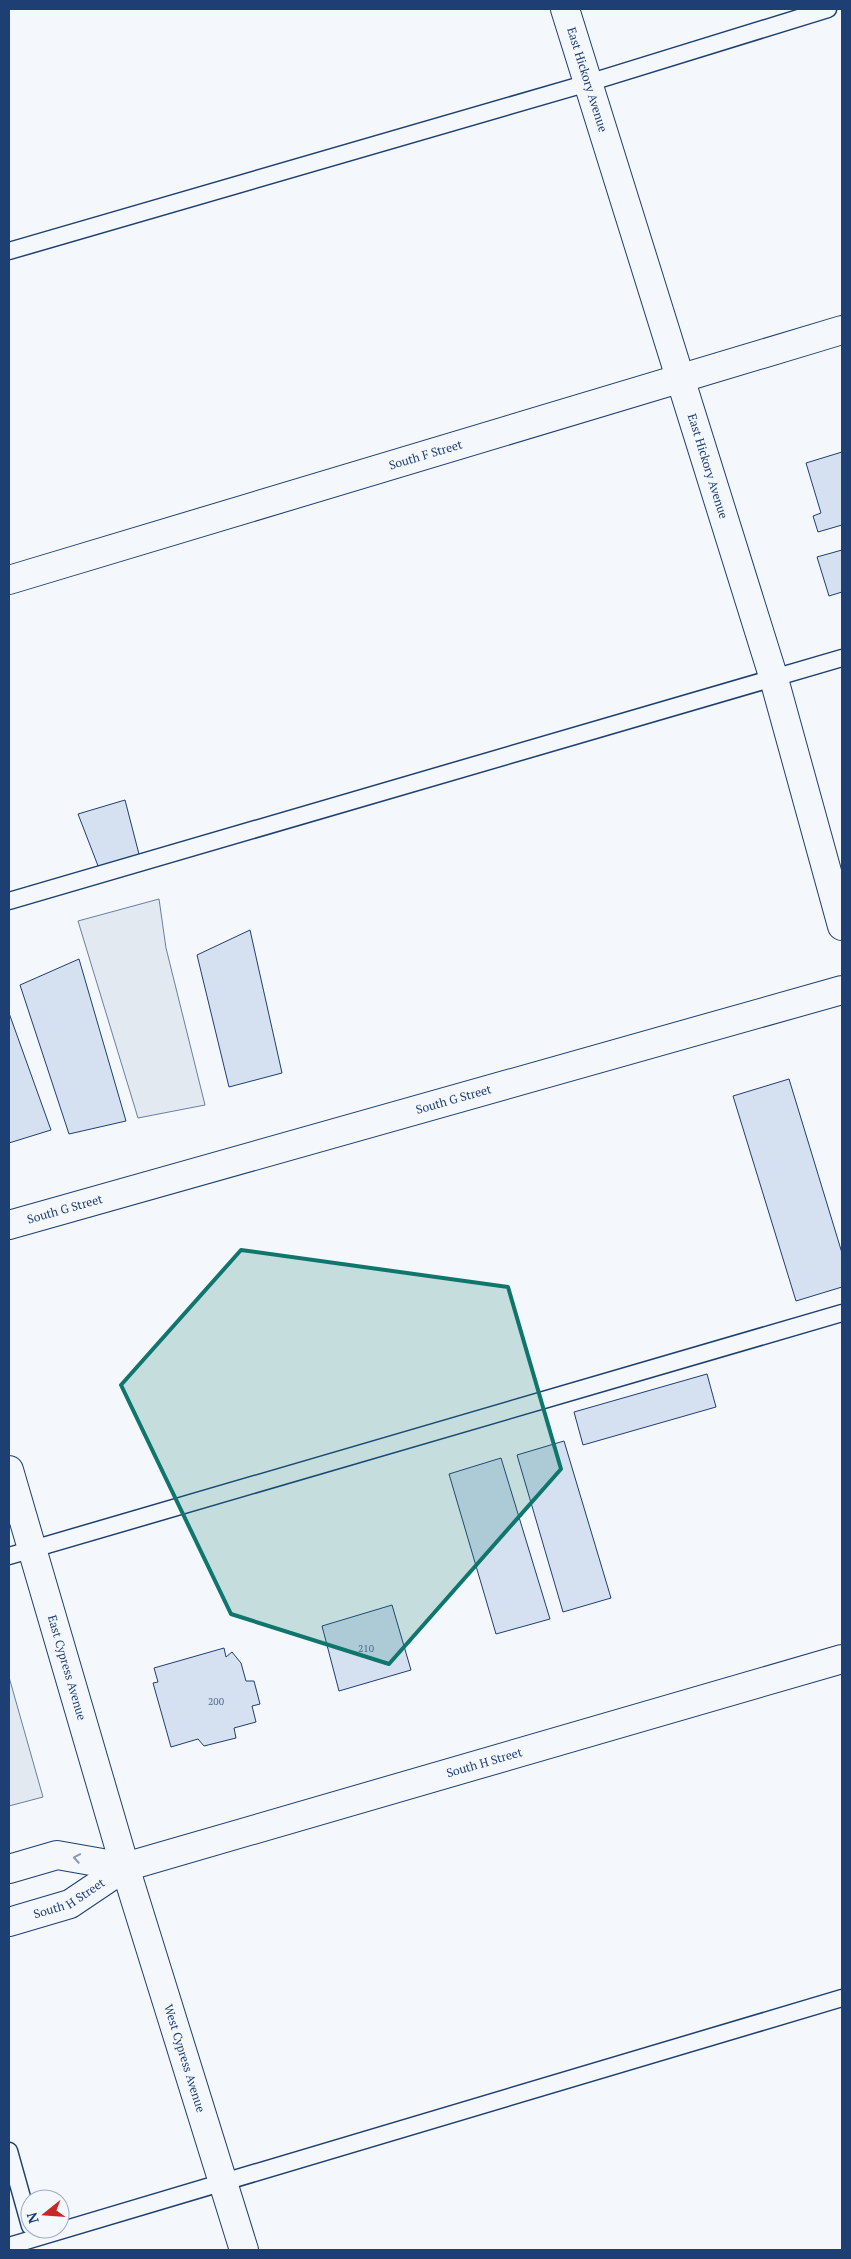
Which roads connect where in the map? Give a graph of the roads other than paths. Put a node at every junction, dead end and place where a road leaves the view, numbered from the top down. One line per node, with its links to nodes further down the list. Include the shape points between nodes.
1 (565, 9): 3 (street, East Hickory Avenue)
2 (828, 9): 3 (lane)
3 (588, 83): 4 (lane); 6 (street, East Hickory Avenue)
4 (9, 251)
5 (842, 330): 6 (street, South F Street)
6 (679, 379): 7 (street, South F Street); 9 (street, East Hickory Avenue)
7 (9, 580)
8 (842, 658): 9 (lane)
9 (774, 679): 10 (lane); 11 (street, East Hickory Avenue)
10 (9, 901)
11 (842, 926)
12 (842, 990): 13 (street, South G Street)
13 (9, 1225)
14 (842, 1313): 16 (lane)
15 (9, 1470): 16 (street, East Cypress Avenue)
16 (20, 1553): 18 (street, East Cypress Avenue)
17 (842, 1659): 18 (street, South H Street)
18 (126, 1867): 19 (street, South H Street, one-way to 19, via 58,1855); 20 (street, South H Street, via 70,1904); 23 (street, West Cypress Avenue)
19 (9, 1869)
20 (9, 1922)
21 (842, 1998): 23 (lane)
22 (9, 2151): 24 (lane)
23 (223, 2181): 25 (lane, via 109,2218); 28 (street, West Cypress Avenue)
24 (20, 2192)
25 (70, 2225)
26 (20, 2239): 27 (lane)
27 (9, 2246)
28 (244, 2250)

